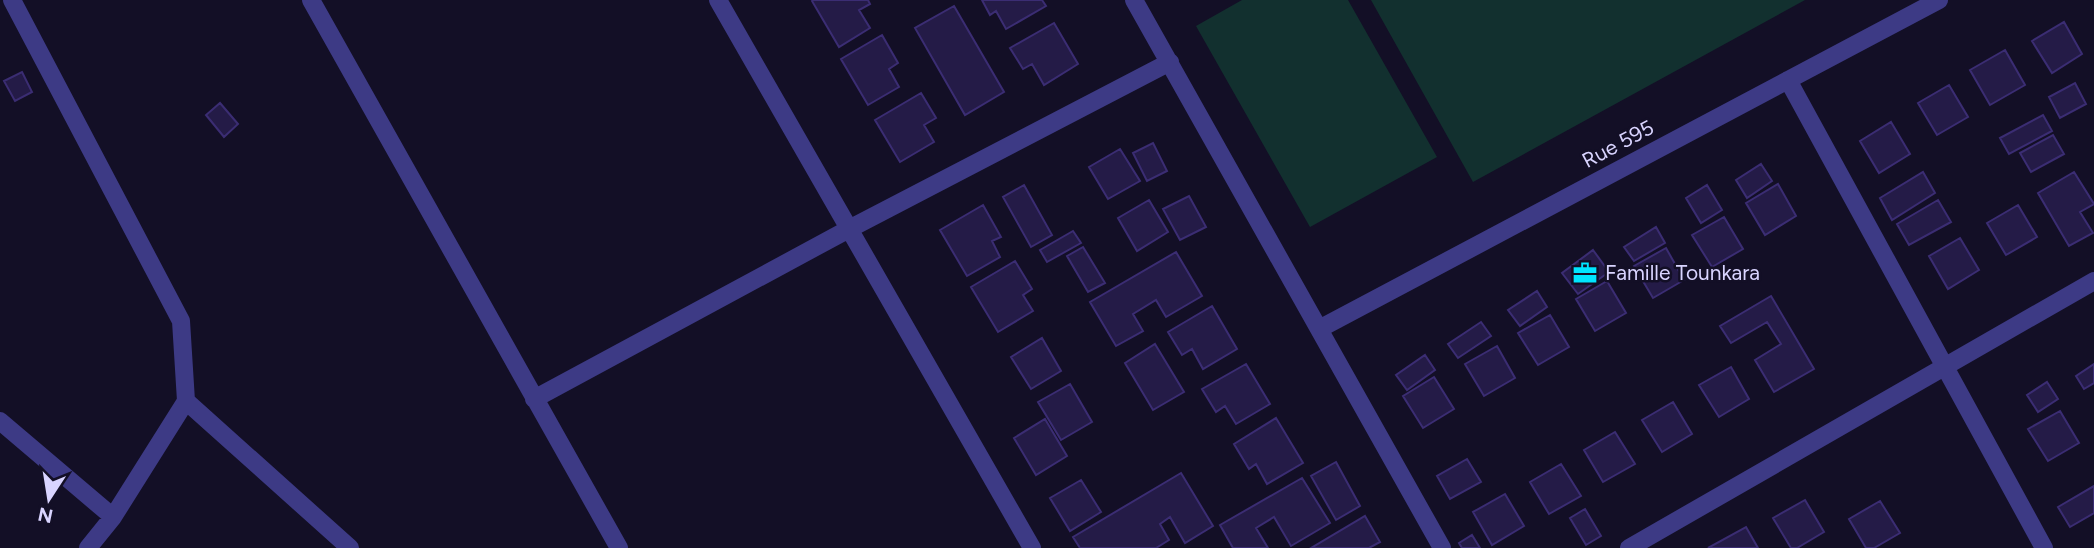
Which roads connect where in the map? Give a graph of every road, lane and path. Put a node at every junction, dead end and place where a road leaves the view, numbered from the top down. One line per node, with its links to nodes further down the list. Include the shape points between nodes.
1 (12, 0): 13 (street, via 181,321)
2 (311, 0): 12 (street)
3 (718, 0): 8 (street)
4 (1133, 0): 6 (street)
5 (1939, 0): 7 (street, Rue 595)
6 (1170, 62): 8 (street); 10 (street)
7 (1788, 80): 10 (street, Rue 595); 11 (street)
8 (849, 229): 12 (street); 19 (street)
9 (2094, 281): 11 (street)
10 (1319, 329): 20 (street)
11 (1945, 366): 21 (street); 22 (street)
12 (534, 399): 18 (street)
13 (186, 401): 15 (street); 17 (street)
14 (0, 421): 15 (street)
15 (113, 517): 16 (street)
16 (88, 548)
17 (350, 548)
18 (619, 548)
19 (1032, 548)
20 (1442, 548)
21 (1629, 548)
22 (2044, 548)

